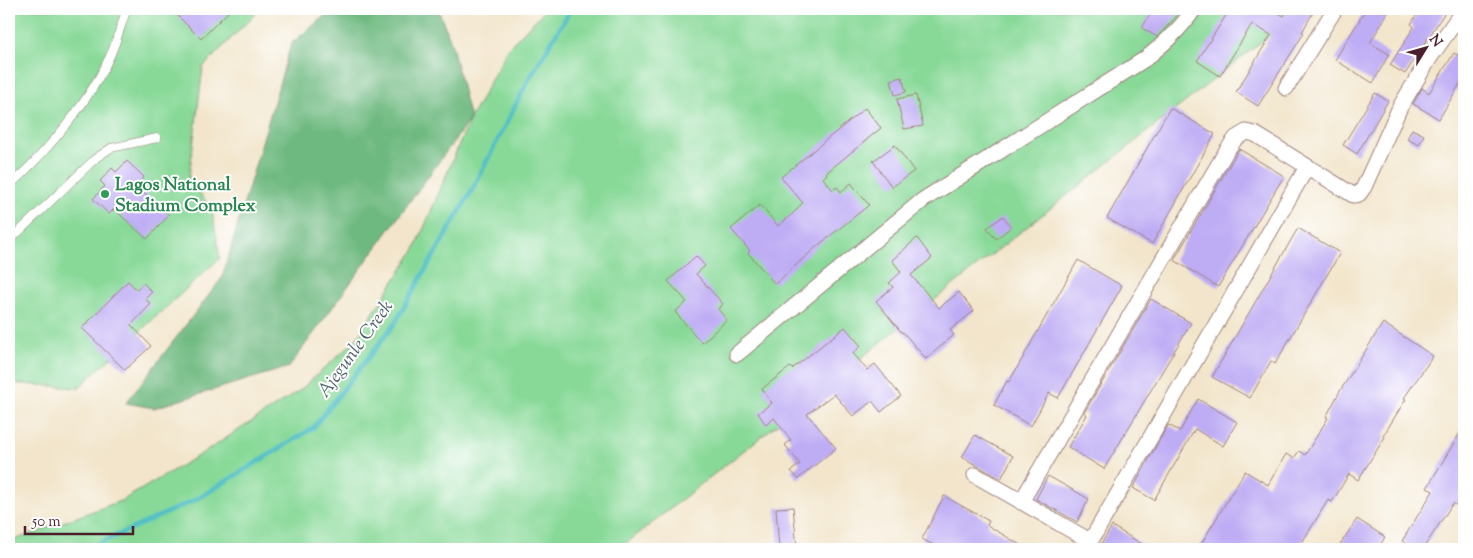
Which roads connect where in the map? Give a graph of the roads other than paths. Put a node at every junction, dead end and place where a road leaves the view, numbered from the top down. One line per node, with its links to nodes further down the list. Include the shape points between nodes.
1 (127, 9): 8 (lane, via 113,50 79,109 52,143)
2 (1194, 9): 10 (street, via 1170,39 1145,59 923,200)
3 (1336, 9): 5 (street)
4 (1464, 10): 7 (street, via 1400,107 1359,194 1353,195)
5 (1286, 88)
6 (157, 138): 9 (lane, via 111,148 96,158)
7 (1306, 167): 12 (street, via 1255,134 1246,132 1236,138); 13 (street)
8 (9, 186)
9 (9, 241)
10 (737, 354)
11 (975, 475): 12 (street)
12 (1021, 502): 13 (street)
13 (1088, 545)

